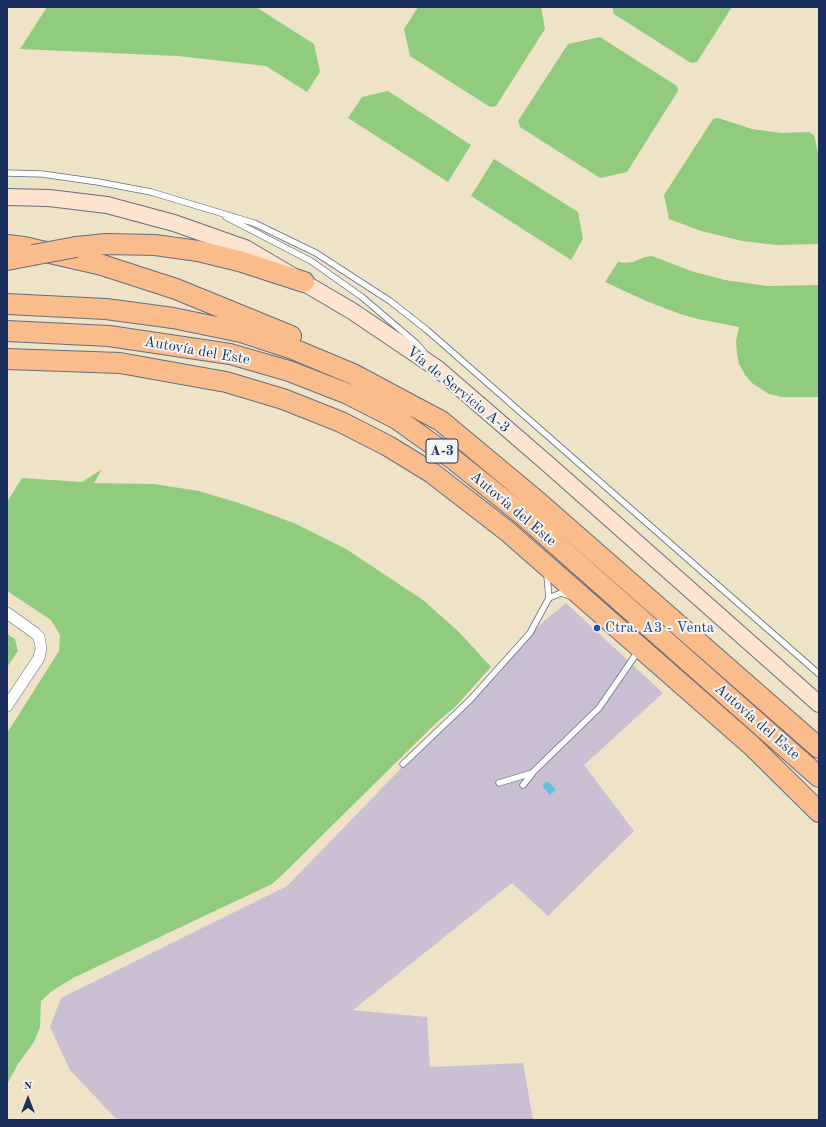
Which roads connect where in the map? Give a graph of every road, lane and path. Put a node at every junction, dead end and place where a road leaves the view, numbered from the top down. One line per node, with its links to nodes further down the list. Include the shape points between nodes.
1 (7, 173): 3 (lane, via 42,174 98,182 151,192)
2 (7, 197): 6 (main road, Vía de Servicio A-3, via 50,198 107,205 174,222 245,248)
3 (215, 211): 10 (lane, via 311,261 362,297 416,343); 17 (lane, via 254,222 316,253 390,301 547,434)
4 (7, 245): 11 (highway, via 125,272 176,289 315,345 387,379)
5 (7, 260): 6 (highway, bridge, via 106,244 148,244 198,251)
6 (304, 282): 10 (main road, Vía de Servicio A-3)
7 (7, 304): 11 (highway, Autovía del Este / A-3, via 106,309 174,318 241,332 293,349 353,374)
8 (7, 331): 23 (highway, Autovía del Este / A-3, via 109,336 230,354 289,371 348,394 397,420 453,459 524,516)
9 (7, 359): 12 (highway, via 120,363 226,382 283,399 341,422 432,473)
10 (438, 369): 18 (main road, Vía de Servicio A-3)
11 (441, 421): 20 (highway, Autovía del Este / A-3)
12 (538, 558): 13 (lane, via 547,576); 14 (highway)
13 (549, 598): 14 (lane, via 561,593); 21 (lane, via 530,633 470,700)
14 (586, 600): 16 (highway)
15 (7, 613): 19 (street, via 39,637 41,648 38,658)
16 (640, 648): 22 (lane, via 599,708); 26 (highway, via 751,745)
17 (819, 674)
18 (819, 704)
19 (7, 706)
20 (819, 748)
21 (403, 764)
22 (532, 773): 24 (lane); 25 (lane)
23 (819, 777)
24 (499, 783)
25 (523, 784)
26 (819, 812)

